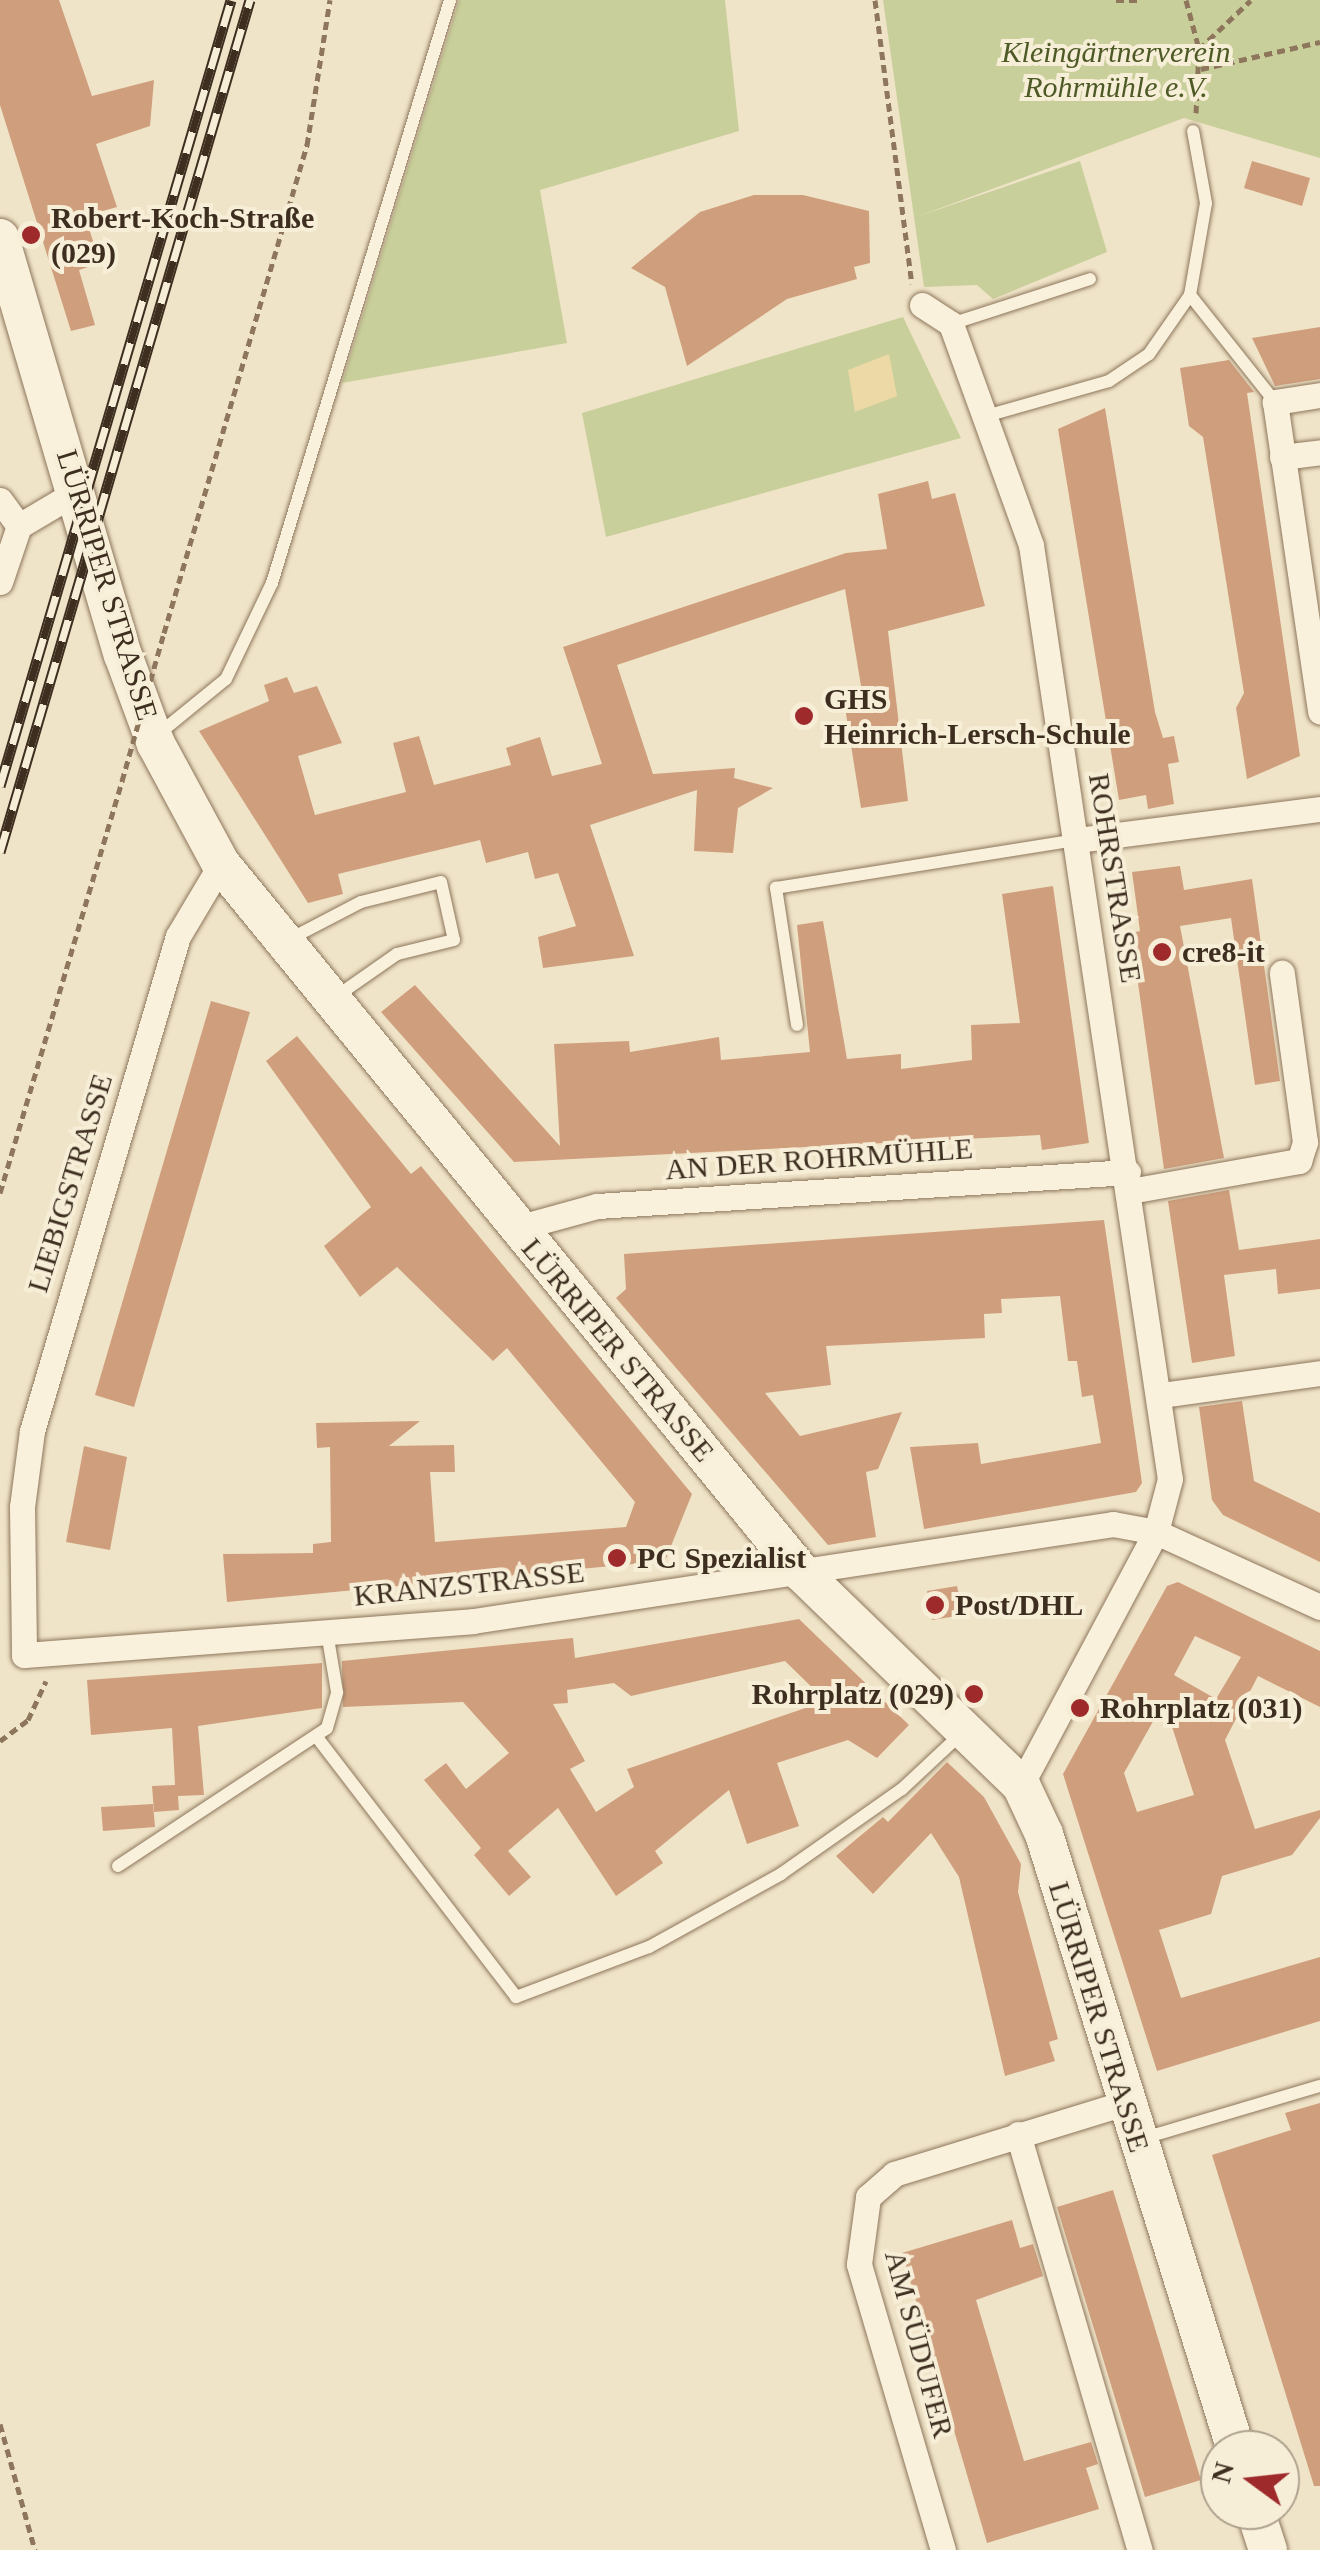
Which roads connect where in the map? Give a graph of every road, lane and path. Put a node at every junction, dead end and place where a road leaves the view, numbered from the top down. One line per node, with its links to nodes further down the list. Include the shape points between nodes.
1 (330, 0): 36 (path, bridge, via 307,145)
2 (450, 0): 27 (lane, via 272,583 226,680)
3 (876, 0): 15 (path, via 904,267)
4 (1116, 0): 5 (path)
5 (1140, 0)
6 (1186, 0): 9 (path)
7 (1251, 0): 9 (path)
8 (1320, 42): 10 (path)
9 (1200, 48): 10 (path)
10 (1201, 70): 11 (path)
11 (1194, 130): 14 (lane, via 1206,203)
12 (0, 238): 22 (street, LÜRRIPER STRASSE)
13 (1090, 279): 16 (lane)
14 (1190, 294): 18 (lane); 19 (lane, via 1148,354 1109,381)
15 (922, 304): 16 (street)
16 (951, 324): 19 (street, ROHRSTRASSE)
17 (1320, 396): 18 (street)
18 (1275, 402): 21 (street)
19 (986, 416): 29 (street, ROHRSTRASSE, via 1032,545)
20 (1320, 452): 21 (street)
21 (1282, 458): 26 (street)
22 (78, 491): 24 (street); 27 (street, LÜRRIPER STRASSE)
23 (0, 500): 24 (street)
24 (19, 526): 25 (street)
25 (0, 582)
26 (1320, 712)
27 (154, 737): 30 (street, LÜRRIPER STRASSE)
28 (1320, 808): 29 (street)
29 (1077, 840): 34 (lane, via 776,888); 35 (street, ROHRSTRASSE)
30 (221, 864): 31 (street, LÜRRIPER STRASSE); 44 (street, LIEBIGSTRASSE, via 178,936 32,1431 22,1506)
31 (282, 944): 33 (street, LÜRRIPER STRASSE); 33 (lane, via 361,902 442,882 454,940 397,954)
32 (1282, 973): 35 (street, via 1305,1142 1299,1161 1288,1170)
33 (328, 1002): 37 (street, LÜRRIPER STRASSE)
34 (797, 1025)
35 (1129, 1181): 37 (street, AN DER ROHRMÜHLE, via 597,1206); 39 (street, ROHRSTRASSE)
36 (0, 1194)
37 (517, 1228): 41 (street, LÜRRIPER STRASSE)
38 (1320, 1373): 39 (street)
39 (1162, 1395): 40 (street, ROHRSTRASSE, via 1170,1480)
40 (1156, 1532): 41 (street, KRANZSTRASSE, via 1112,1524); 42 (street, KRANZSTRASSE); 48 (street, ROHRSTRASSE)
41 (802, 1573): 43 (street, KRANZSTRASSE); 45 (street, LÜRRIPER STRASSE)
42 (1320, 1607)
43 (327, 1632): 44 (street, KRANZSTRASSE); 46 (lane, via 336,1717)
44 (37, 1654): 47 (path, via 44,1692)
45 (968, 1726): 46 (lane, via 902,1789 781,1874 649,1947 516,1997); 48 (street, LÜRRIPER STRASSE)
46 (316, 1736): 49 (lane)
47 (0, 1741)
48 (1020, 1785): 51 (street, LÜRRIPER STRASSE)
49 (118, 1866)
50 (1320, 2086): 53 (lane)
51 (1125, 2103): 52 (street, AM SÜDUFER); 53 (street, LÜRRIPER STRASSE)
52 (1018, 2134): 57 (street, AM SÜDUFER, via 894,2174 868,2197 858,2226 859,2264); 58 (street)
53 (1137, 2140): 55 (street, LÜRRIPER STRASSE)
54 (0, 2424): 56 (path)
55 (1230, 2430)
56 (35, 2550)
57 (942, 2550)
58 (1140, 2550)

